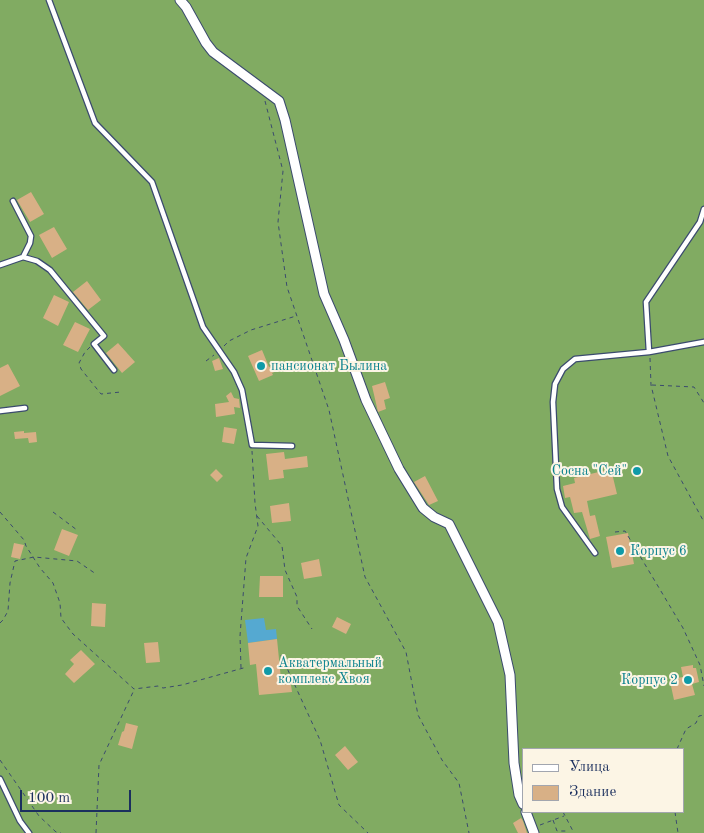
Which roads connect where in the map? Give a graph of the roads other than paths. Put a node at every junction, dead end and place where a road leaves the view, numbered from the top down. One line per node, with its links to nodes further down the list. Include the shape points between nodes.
1 (49, 0): 12 (lane, via 94,123 152,182 203,327 234,372 242,390 252,445)
2 (180, 0): 15 (street, via 213,52 279,101 324,294 366,400 422,508 448,524 498,622 510,675 514,763)
3 (13, 201): 5 (lane, via 31,236)
4 (704, 209): 8 (lane, via 700,222 646,302)
5 (23, 257): 6 (lane); 9 (lane, via 50,270 70,293 104,336 94,344)
6 (0, 265)
7 (704, 342): 8 (lane)
8 (649, 352): 13 (lane, via 575,359 563,369 555,384 557,489 562,506)
9 (114, 370)
10 (25, 408): 11 (lane)
11 (0, 411)
12 (292, 446)
13 (595, 553)
14 (0, 779): 18 (lane)
15 (522, 802)
16 (526, 813): 17 (street)
17 (533, 831)
18 (29, 833)

